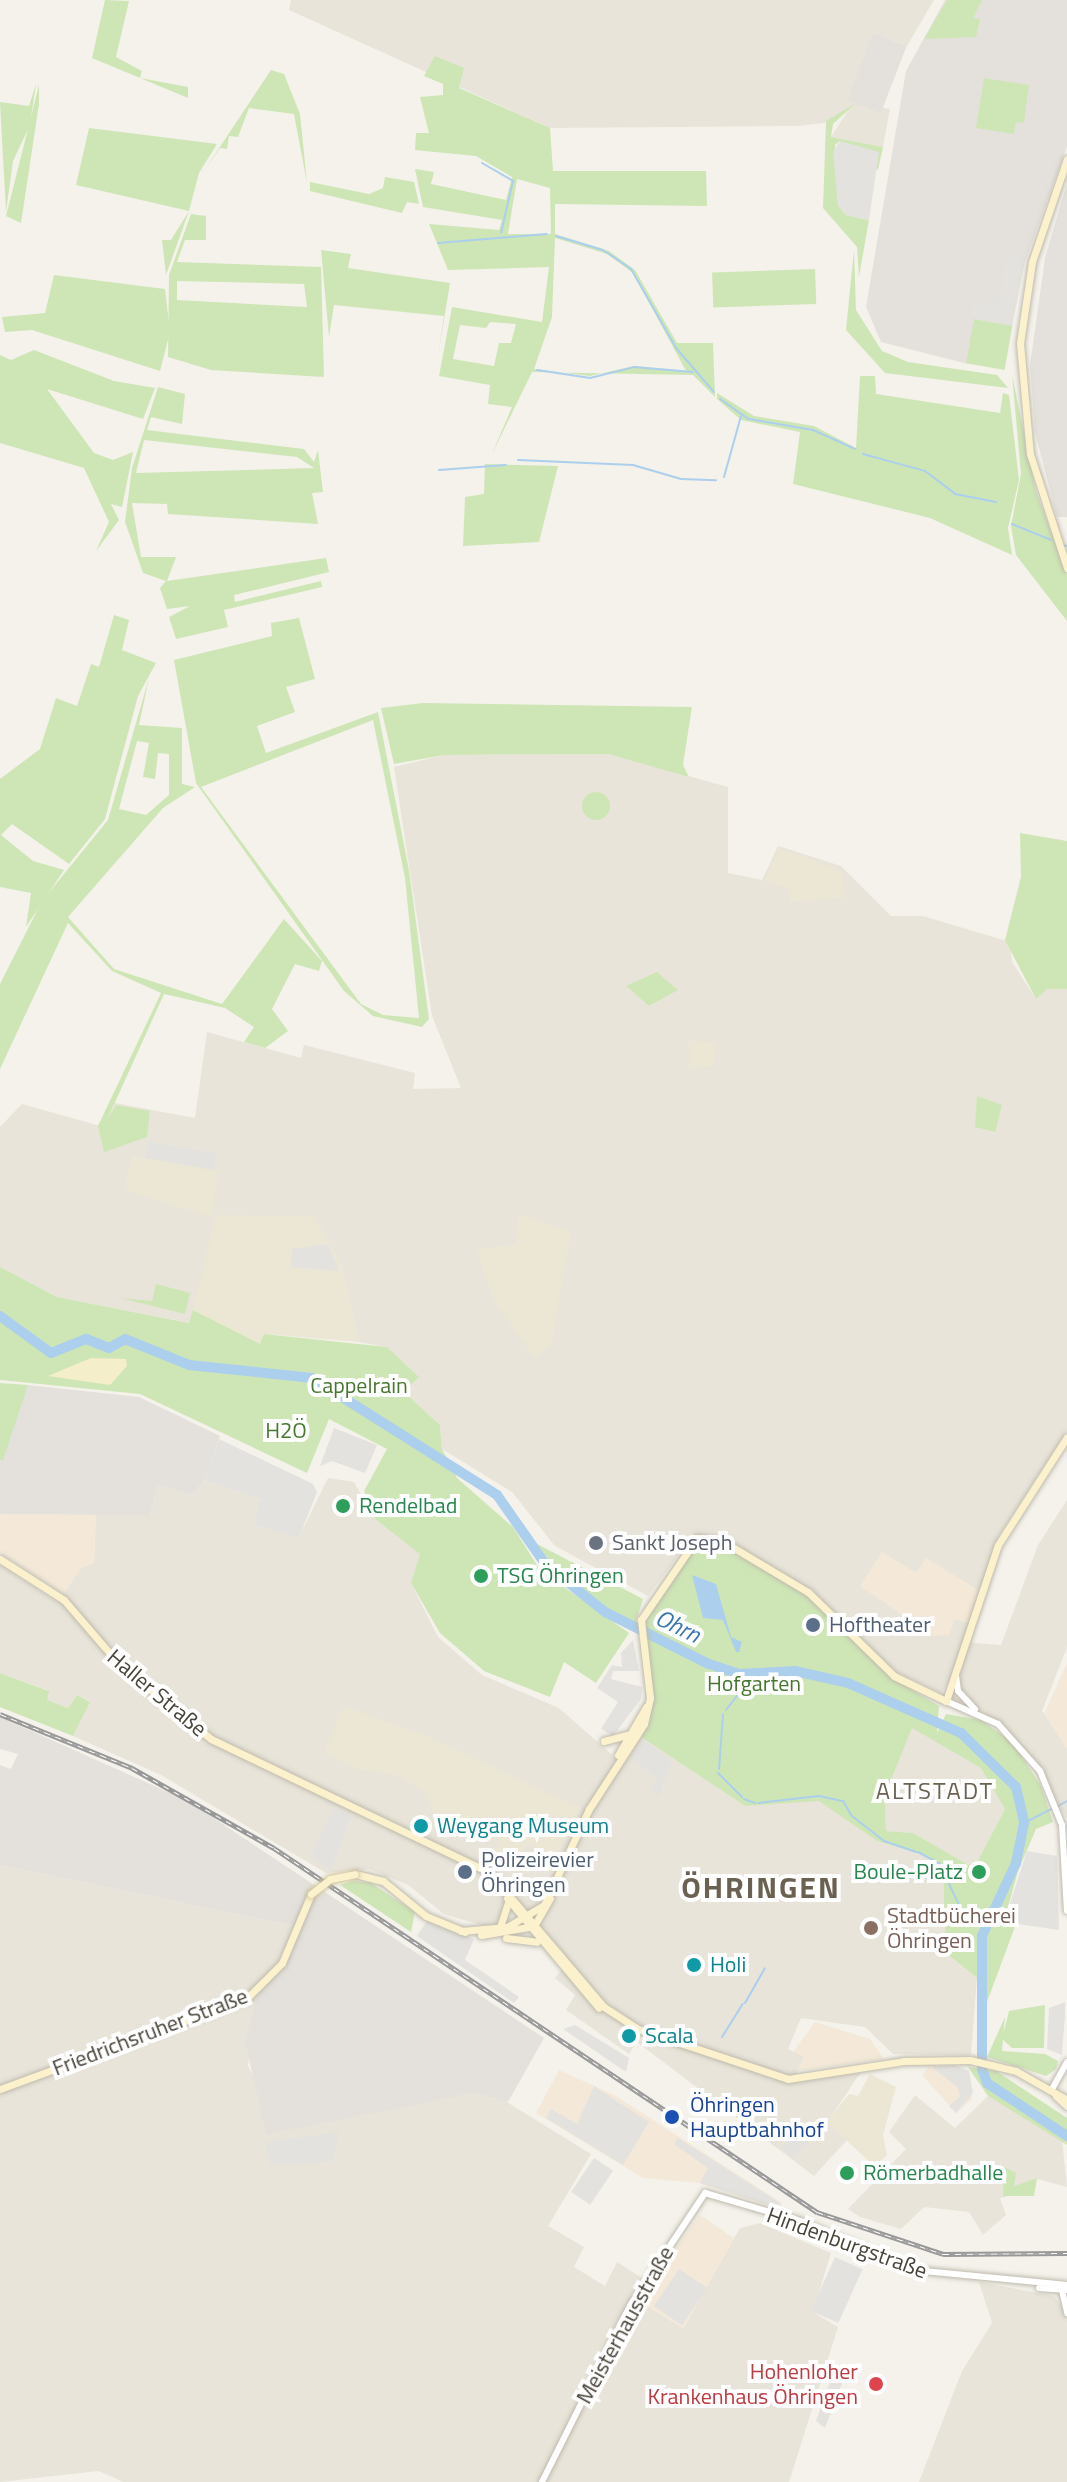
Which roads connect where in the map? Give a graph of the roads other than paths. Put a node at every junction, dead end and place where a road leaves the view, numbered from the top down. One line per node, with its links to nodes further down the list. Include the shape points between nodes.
1 (1067, 159): 2 (main road, via 1032,262 1020,343 1027,437)
2 (1067, 568)
3 (1067, 1437): 5 (main road, via 1000,1539)
4 (0, 1559): 13 (main road, Haller Straße, via 64,1600 120,1665 202,1733 476,1865)
5 (957, 1673): 7 (main road); 8 (street, via 958,1691)
6 (650, 1698): 7 (main road, via 641,1620 697,1538 724,1542 808,1592 894,1676); 9 (main road); 11 (main road, via 644,1724)
7 (946, 1701): 8 (street)
8 (981, 1714): 15 (street, via 1014,1737 1056,1806)
9 (636, 1724): 10 (main road, via 623,1739); 11 (main road)
10 (604, 1741)
11 (610, 1773): 12 (main road)
12 (549, 1892): 14 (main road); 16 (main road)
13 (506, 1896): 16 (main road, Haller Straße); 17 (main road)
14 (548, 1908): 16 (main road); 21 (main road)
15 (1067, 1911)
16 (528, 1925): 17 (main road, Friedrichsruher Straße); 19 (main road, Friedrichsruher Straße); 20 (main road); 21 (main road)
17 (498, 1929): 18 (main road, Friedrichsruher Straße)
18 (461, 1931): 19 (main road, Friedrichsruher Straße); 26 (main road, Friedrichsruher Straße, bridge, via 426,1916 383,1881 355,1874 330,1879 311,1894 282,1963 247,1998)
19 (476, 1934): 20 (main road)
20 (539, 1943): 22 (main road, via 586,1997)
21 (549, 1945): 22 (main road)
22 (613, 2015): 25 (main road, via 788,2079 916,2060 970,2060)
23 (1067, 2062): 24 (street)
24 (1057, 2083): 25 (main road); 27 (street); 28 (street)
25 (1042, 2085): 27 (main road)
26 (0, 2089)
27 (1051, 2091): 28 (main road); 29 (main road)
28 (1065, 2098)
29 (1067, 2106)
30 (705, 2193): 31 (street, Hindenburgstraße, via 800,2221 881,2259 935,2275); 33 (street, Meisterhausstraße, via 630,2306 556,2464)
31 (1064, 2288): 32 (street)
32 (1067, 2313)
33 (542, 2482)

